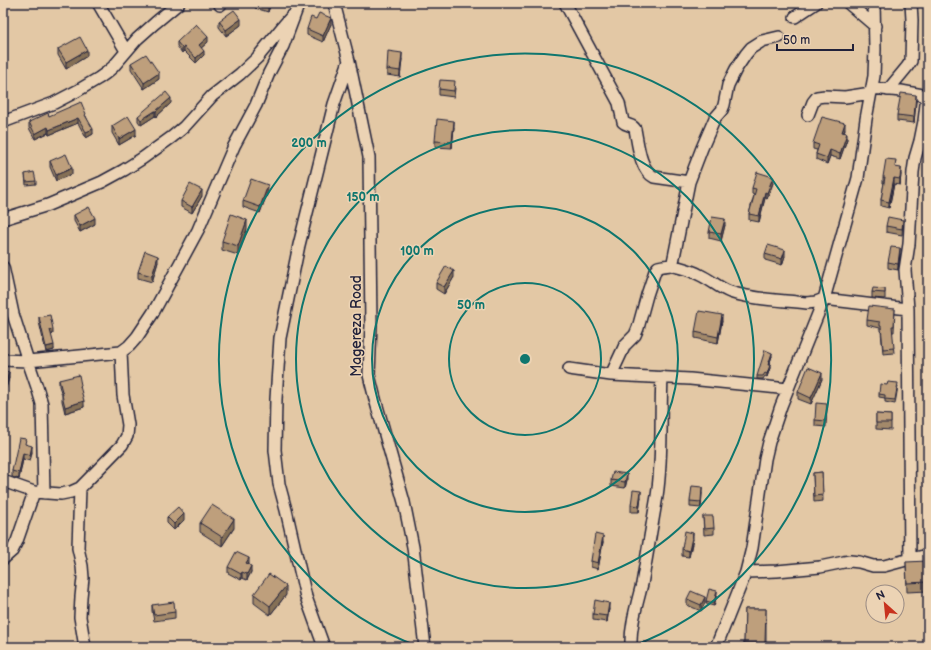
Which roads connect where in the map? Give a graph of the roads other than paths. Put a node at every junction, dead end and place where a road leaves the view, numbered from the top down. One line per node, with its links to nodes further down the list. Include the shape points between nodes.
1 (98, 3): 14 (street)
2 (179, 3): 14 (street)
3 (298, 3): 10 (street)
4 (334, 3): 15 (street, Magereza Road)
5 (565, 3): 21 (street, via 619,102 623,122 634,127 646,170 654,177)
6 (816, 3): 11 (street)
7 (848, 3): 12 (street)
8 (874, 3): 12 (street)
9 (911, 3): 17 (street, via 911,61)
10 (294, 14): 22 (street, via 257,58 212,96 184,127 143,158 102,182 48,204); 27 (street, via 283,46 234,146 198,230 153,313 137,337)
11 (795, 17)
12 (875, 26): 16 (street, via 874,76)
13 (779, 37): 21 (street, via 757,43 736,69 728,85 722,110 715,118)
14 (126, 51): 20 (street, via 106,73 77,91 54,103)
15 (349, 61): 42 (street, via 334,104 299,245 280,338 276,400 275,450 279,484 306,597); 43 (street, Magereza Road, via 369,157 369,375 404,502 413,547)
16 (871, 90): 17 (street); 19 (street, via 845,97 817,98); 25 (street, via 858,178)
17 (888, 90): 18 (street)
18 (928, 96): 26 (street, via 913,172 905,270)
19 (808, 115)
20 (3, 122)
21 (689, 182): 23 (street)
22 (3, 218)
23 (671, 265): 25 (street, via 707,278 730,292 751,297 807,303); 31 (street, via 655,271 638,328 625,345)
24 (3, 267): 29 (street, via 13,314)
25 (824, 299): 26 (street); 33 (street)
26 (908, 310): 38 (street)
27 (121, 352): 29 (street); 35 (street, via 127,436 122,446)
28 (3, 360): 29 (street)
29 (28, 361): 36 (street, via 42,404)
30 (569, 369): 31 (street)
31 (611, 375): 32 (street)
32 (662, 377): 33 (street); 44 (street, via 657,494)
33 (788, 389): 40 (street, via 765,459)
34 (3, 481): 36 (street)
35 (80, 488): 36 (street, via 61,494); 41 (street, via 78,548 83,578 80,618)
36 (39, 493): 39 (street, via 12,551)
37 (928, 555): 38 (street)
38 (910, 558): 40 (street, via 884,566 850,561 820,567)
39 (3, 559)
40 (746, 572): 45 (street)
41 (84, 647)
42 (324, 647)
43 (425, 647)
44 (631, 647)
45 (716, 647)

